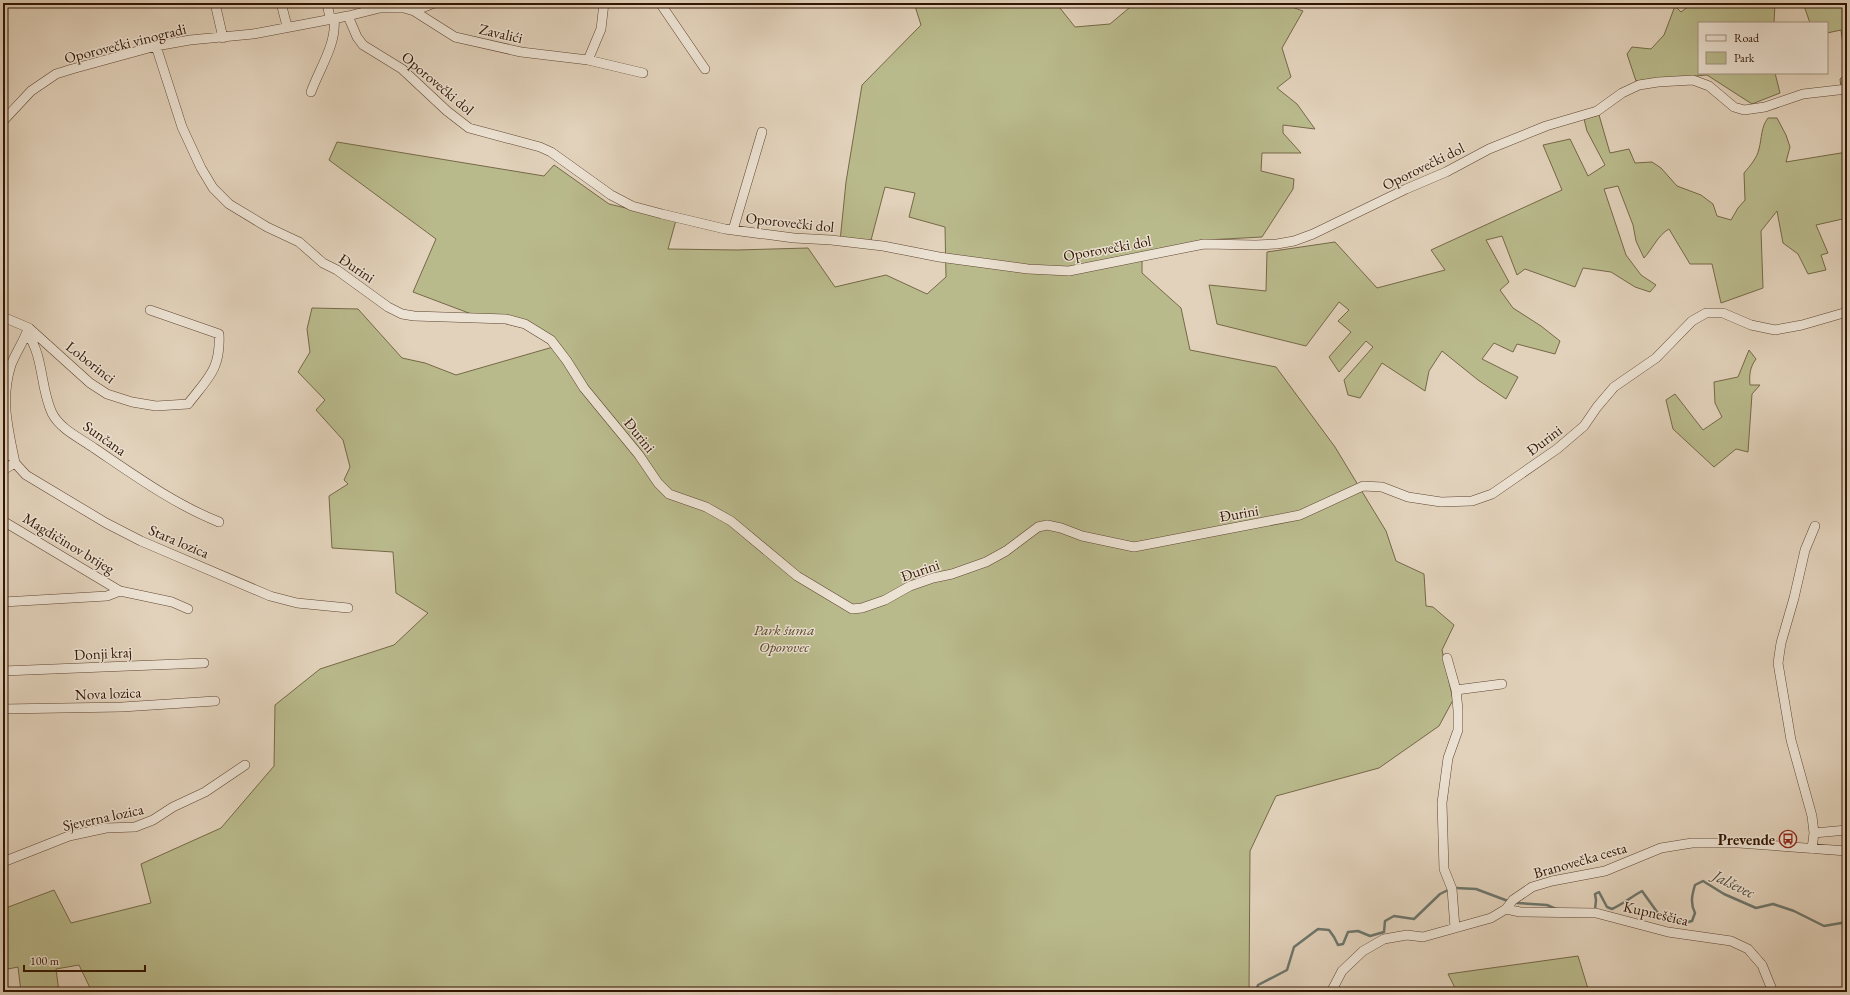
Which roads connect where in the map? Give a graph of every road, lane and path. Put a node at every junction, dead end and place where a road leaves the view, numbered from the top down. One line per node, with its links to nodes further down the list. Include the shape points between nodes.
1 (215, 3): 12 (street)
2 (281, 3): 11 (street)
3 (327, 3): 10 (street)
4 (434, 3): 8 (street)
5 (604, 3): 14 (street, via 600,29)
6 (660, 3): 15 (street)
7 (379, 5): 8 (street, Oporovečki vinogradi); 9 (street, Oporovečki vinogradi)
8 (414, 12): 14 (street, Zavalići, via 455,37 521,52)
9 (348, 16): 10 (street, Oporovečki vinogradi); 21 (street, Oporovečki dol, via 363,45 402,69 469,128 551,152 595,185 632,206)
10 (332, 18): 11 (street, Oporovečki vinogradi); 18 (street, via 336,28 332,45)
11 (287, 26): 12 (street, Oporovečki vinogradi)
12 (223, 38): 13 (street, Oporovečki vinogradi)
13 (156, 46): 19 (street, Oporovečki vinogradi, via 56,74 31,91); 23 (street, Đurini, via 188,141 213,188 229,204 267,227 299,242 323,263 337,270 388,308 402,314 506,319 525,324 550,340 584,388 669,494 706,507 731,521 797,576 852,609 885,600 910,586 986,562 1006,551 1038,527 1047,525 1082,536 1134,546 1300,515 1363,486 1382,486 1408,497 1441,502 1472,501 1492,494 1557,449 1584,426 1614,387 1639,372 1692,322 1706,313 1723,314 1751,325 1775,330)
14 (588, 60): 16 (street, Zavalići)
15 (705, 70)
16 (643, 73)
17 (1847, 89): 21 (street, Oporovečki dol, via 1803,94 1765,107 1744,110 1734,107 1709,86 1693,80 1639,85 1622,92 1598,111 1546,126 1489,149 1446,172 1294,241 1256,245 1204,244 1069,271 1028,270 883,246)
18 (311, 92)
19 (3, 121)
20 (762, 132): 21 (street)
21 (733, 230)
22 (150, 310): 25 (street, Loborinci, via 219,334 220,352 213,372 188,404 156,406 107,394 90,383)
23 (1847, 312)
24 (3, 317): 25 (street, Loborinci)
25 (28, 330): 27 (street, via 11,366 4,401); 30 (street, Sunčana, via 35,348 48,404 60,424 138,478 196,513)
26 (3, 454): 27 (street)
27 (14, 460): 28 (street); 34 (street, Stara lozica, via 26,475 141,541 270,596 298,603)
28 (3, 470)
29 (3, 521): 32 (street, Magdičinov brijeg)
30 (219, 522)
31 (1815, 526): 45 (street, via 1805,550 1778,663 1791,740 1812,816)
32 (120, 591): 33 (street, via 107,596); 35 (street, via 172,602)
33 (3, 602)
34 (348, 608)
35 (188, 609)
36 (1447, 658): 40 (street)
37 (204, 662): 38 (street, Donji kraj)
38 (3, 671)
39 (1502, 684): 40 (street)
40 (1456, 690): 50 (street, via 1458,730 1448,758 1442,803 1444,869 1452,889)
41 (215, 701): 42 (street, Nova lozica, via 122,707)
42 (3, 709)
43 (245, 765): 48 (street, Sjeverna lozica, via 205,792 153,820 135,827 106,828 69,836)
44 (1847, 830): 45 (street)
45 (1814, 833): 46 (street)
46 (1812, 849): 47 (street, Branovečka cesta); 49 (street, Branovečka cesta, via 1739,843 1692,843 1661,848 1605,871 1532,887)
47 (1847, 851)
48 (3, 862)
49 (1510, 905): 50 (street, Branovečka cesta, via 1491,918); 52 (street, Kupneščica, via 1520,912 1596,913 1668,932 1731,940 1748,949 1762,965)
50 (1455, 928): 51 (street, Branovečka cesta, via 1423,937 1407,935 1384,939 1363,951 1342,971)
51 (1331, 992)
52 (1773, 992)

